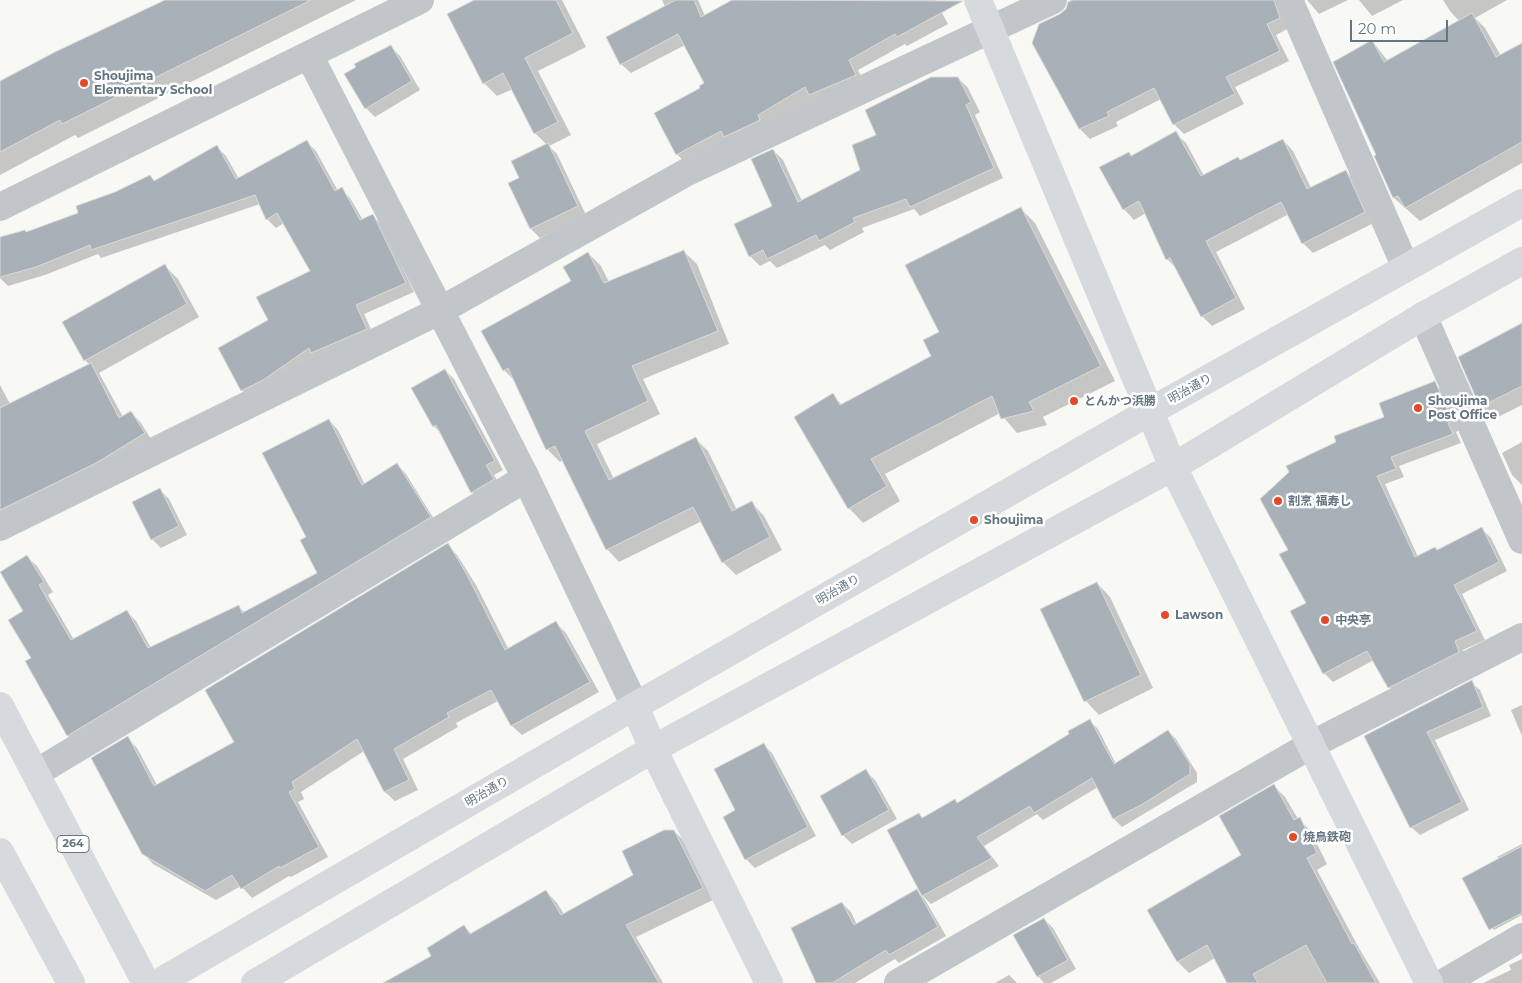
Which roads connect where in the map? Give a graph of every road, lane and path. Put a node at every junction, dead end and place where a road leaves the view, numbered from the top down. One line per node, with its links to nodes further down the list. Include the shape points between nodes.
1 (420, 0): 6 (street)
2 (978, 0): 5 (main road)
3 (1053, 0): 5 (street)
4 (1289, 0): 10 (street)
5 (990, 30): 11 (street, via 687,172); 13 (main road)
6 (309, 55): 8 (street); 11 (street)
7 (1522, 203): 10 (main road, 明治通り)
8 (0, 207)
9 (1522, 261): 12 (main road)
10 (1406, 268): 13 (main road, 明治通り)
11 (441, 310): 15 (street); 16 (street)
12 (1423, 316): 14 (main road); 17 (street)
13 (1149, 412): 14 (main road); 20 (main road, 明治通り)
14 (1173, 467): 21 (main road); 22 (main road)
15 (526, 478): 20 (street); 23 (street)
16 (0, 527)
17 (1522, 540)
18 (1522, 637): 21 (street)
19 (0, 706): 23 (main road, 264)
20 (635, 706): 22 (main road); 28 (main road, 明治通り)
21 (1311, 745): 31 (street); 32 (main road)
22 (653, 749): 29 (main road); 30 (main road)
23 (36, 773): 27 (main road, 264)
24 (0, 852): 26 (main road)
25 (1522, 937): 33 (street)
26 (71, 983)
27 (146, 983)
28 (158, 983)
29 (255, 983)
30 (769, 983)
31 (898, 983)
32 (1428, 983)
33 (1443, 983)

